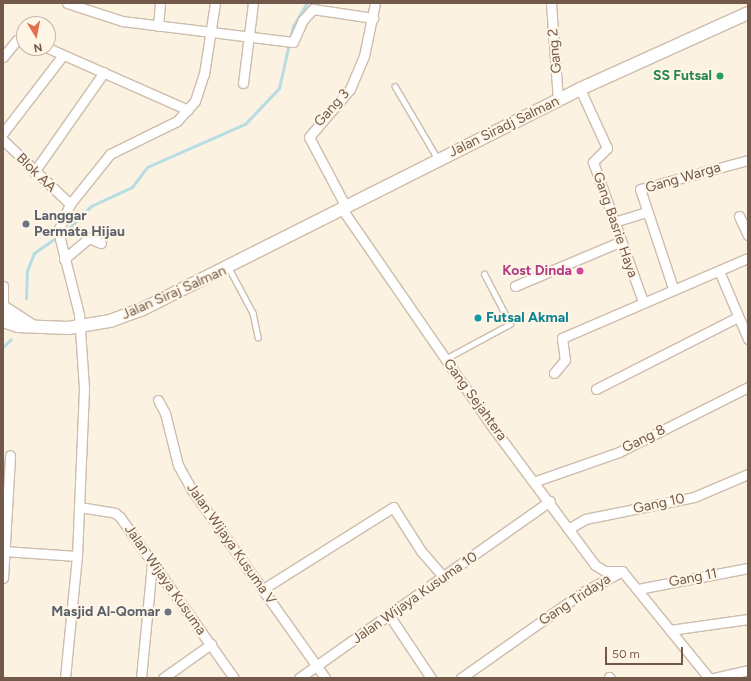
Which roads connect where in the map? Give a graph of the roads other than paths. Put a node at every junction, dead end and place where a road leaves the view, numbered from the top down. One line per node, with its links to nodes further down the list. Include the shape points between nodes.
1 (68, 3): 9 (street, via 115,19)
2 (160, 3): 9 (street)
3 (215, 3): 10 (street)
4 (253, 3): 11 (street)
5 (375, 3): 8 (street, Gang 3)
6 (551, 3): 20 (street, Gang 2)
7 (748, 13): 19 (street, Jalan Siradj Salman)
8 (373, 18): 11 (street, via 313,9 300,25 293,42); 28 (street, Gang 3, via 350,88 309,137)
9 (158, 26): 10 (street)
10 (211, 33): 11 (street); 21 (street, via 200,90)
11 (249, 37): 17 (street)
12 (16, 41): 15 (street)
13 (56, 52): 14 (street)
14 (63, 55): 16 (street); 22 (street)
15 (3, 57)
16 (104, 72): 21 (street); 26 (street)
17 (243, 83)
18 (395, 86): 24 (lane)
19 (580, 89): 20 (street, Jalan Siradj Salman); 31 (street, Gang Basrie Haya, via 607,148 593,162)
20 (558, 100): 24 (street, Jalan Siradj Salman)
21 (188, 110): 27 (street, via 177,121 110,154)
22 (3, 133)
23 (3, 140): 26 (street, Blok AA)
24 (438, 159): 28 (street, Jalan Siradj Salman)
25 (748, 160): 29 (street, Gang Warga, via 643,187 640,189)
26 (34, 172): 27 (street, Blok AA)
27 (70, 204): 37 (street, via 58,231)
28 (344, 208): 35 (street, Jalan Siradj Salman); 52 (street, Gang Sejahtera)
29 (646, 212): 31 (street); 43 (street)
30 (739, 216): 32 (street)
31 (614, 222): 33 (street, Gang Basrie Haya)
32 (748, 235)
33 (619, 242): 42 (street); 44 (street, Gang Basrie Haya)
34 (101, 243): 37 (street, via 89,238)
35 (264, 248): 38 (street, Jalan Siraj Salman)
36 (748, 258): 39 (street)
37 (64, 259): 49 (street)
38 (229, 268): 49 (street, Jalan Siraj Salman, via 141,310); 50 (lane, via 253,313)
39 (719, 271): 43 (street); 46 (street)
40 (484, 274): 52 (lane, via 510,324)
41 (3, 286): 45 (street)
42 (515, 286)
43 (673, 288): 44 (street)
44 (643, 302): 53 (street, via 562,338 565,360)
45 (4, 309): 48 (street)
46 (738, 317): 51 (street); 55 (street)
47 (3, 321): 48 (street, Jalan Siraj Salman)
48 (32, 326): 49 (street, Jalan Siraj Salman)
49 (81, 327): 61 (street, via 84,400)
50 (258, 337)
51 (748, 339)
52 (445, 359): 59 (street, Gang Sejahtera)
53 (554, 373)
54 (748, 387): 59 (street, Gang 8, via 620,452)
55 (596, 389)
56 (158, 400): 70 (street, Jalan Wijaya Kusuma V, via 188,484)
57 (10, 456): 63 (street)
58 (748, 474): 62 (street, Gang 10, via 694,497 585,519)
59 (536, 481): 60 (street, Gang Sejahtera)
60 (550, 501): 62 (street, Gang Sejahtera); 69 (street, Jalan Wijaya Kusuma 10)
61 (79, 507): 64 (street); 65 (street, Jalan Wijaya Kusuma, via 118,514)
62 (568, 529): 67 (street, Gang Sejahtera, via 595,566 605,571)
63 (5, 551): 64 (street); 68 (street)
64 (77, 556): 78 (street)
65 (152, 563): 75 (street, Jalan Wijaya Kusuma); 79 (street)
66 (748, 568): 71 (street, Gang 11)
67 (622, 571): 71 (street); 85 (street, Gang Tridaya, via 583,592)
68 (3, 578)
69 (444, 578): 70 (street, via 421,551 393,507); 72 (street, Jalan Wijaya Kusuma 10)
70 (263, 589): 76 (street, Jalan Wijaya Kusuma V)
71 (638, 589): 74 (street)
72 (389, 615): 76 (street, Jalan Wijaya Kusuma 10); 84 (street)
73 (748, 619): 74 (street)
74 (670, 630): 86 (street)
75 (211, 644): 80 (street); 81 (street, Jalan Wijaya Kusuma)
76 (317, 666): 82 (street, Jalan Wijaya Kusuma 10); 83 (street, Jalan Wijaya Kusuma V)
77 (748, 670): 87 (street)
78 (64, 678)
79 (141, 678)
80 (163, 678)
81 (234, 678)
82 (299, 678)
83 (325, 678)
84 (431, 678)
85 (461, 678)
86 (709, 678)
87 (714, 678)

